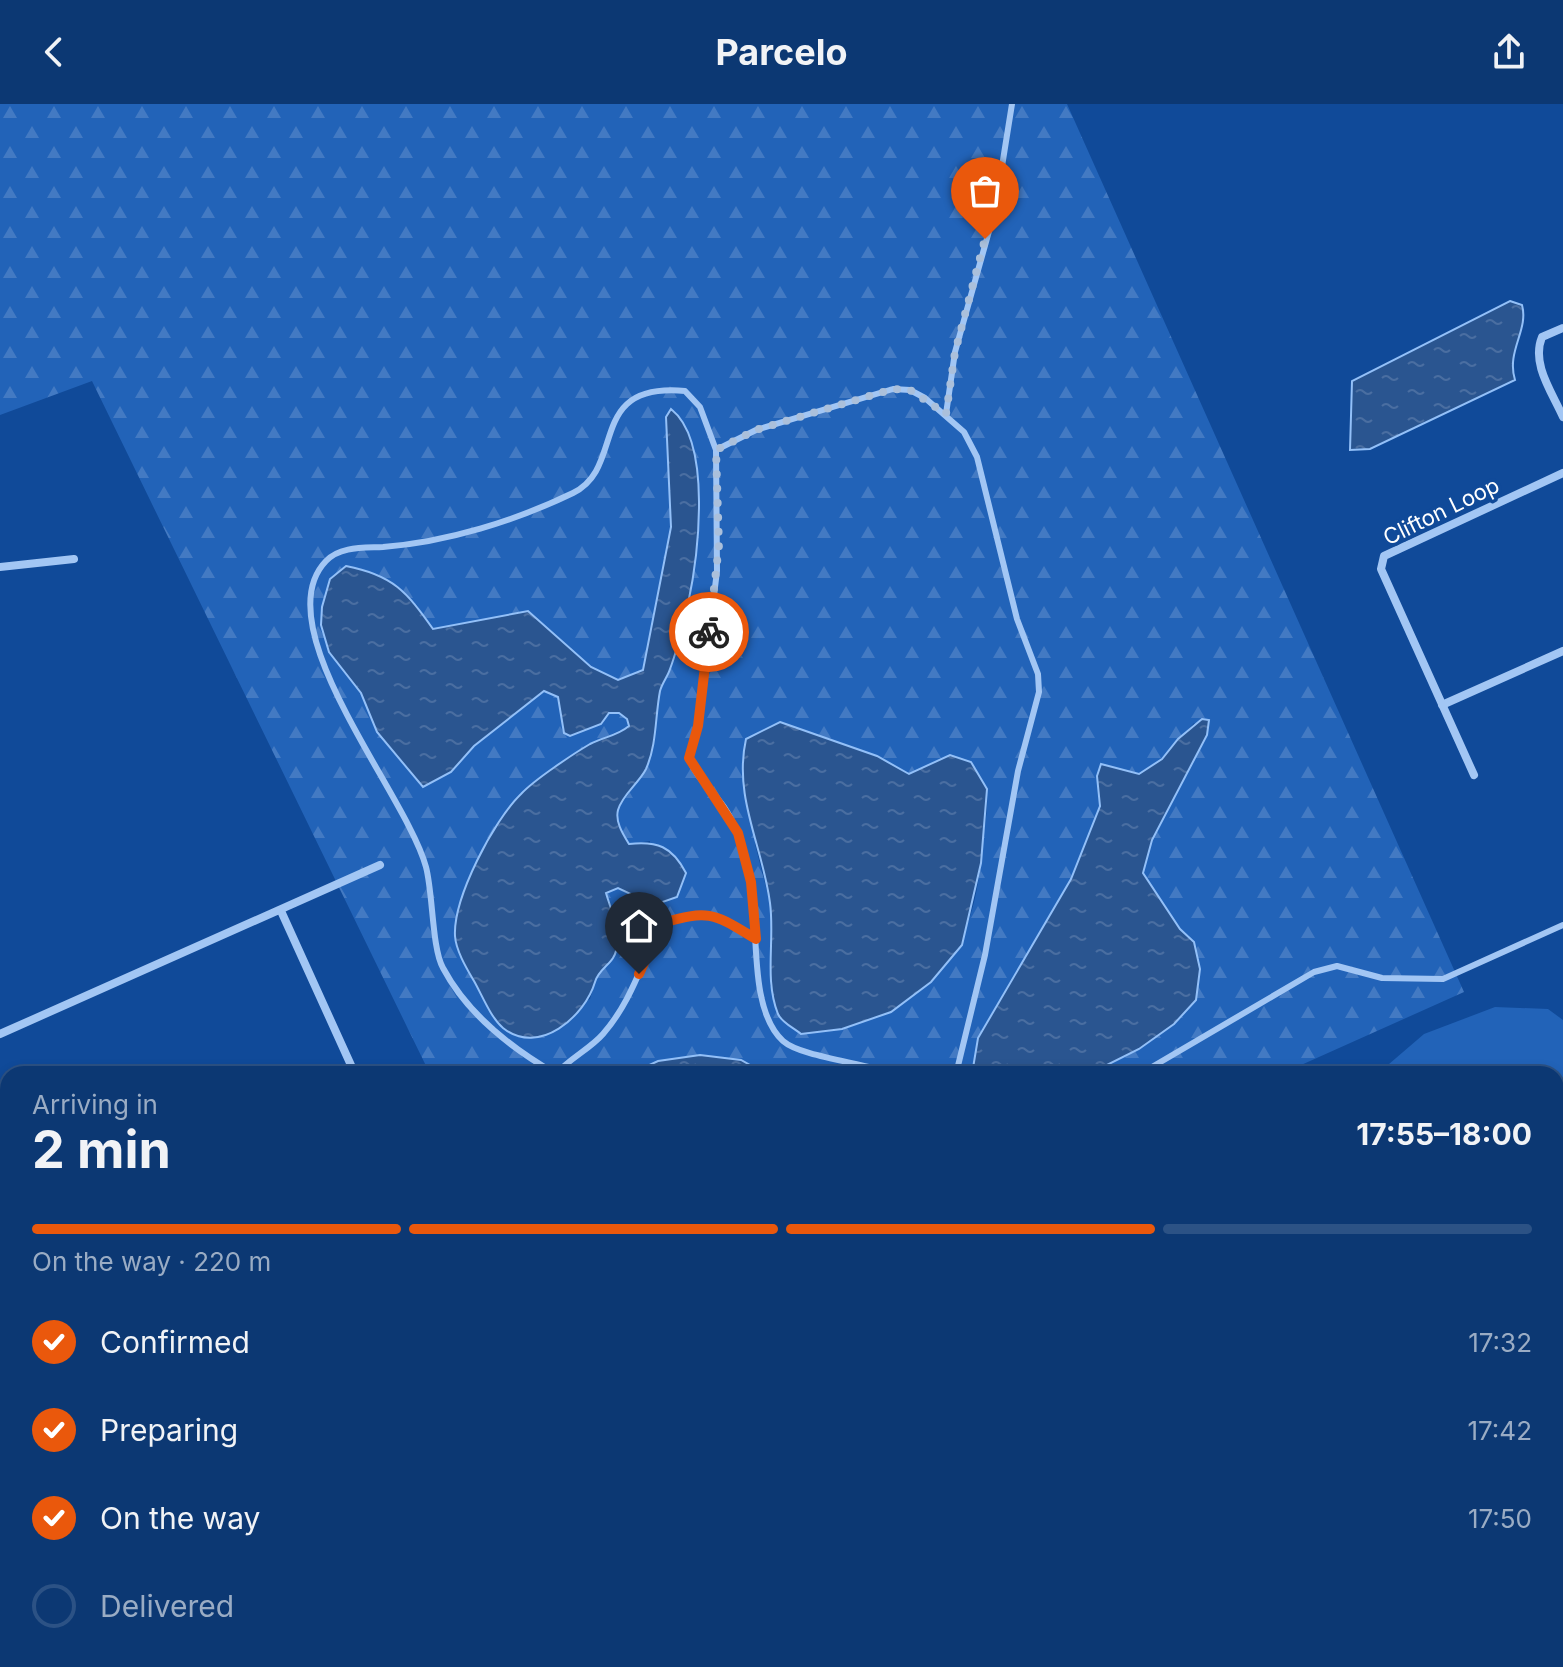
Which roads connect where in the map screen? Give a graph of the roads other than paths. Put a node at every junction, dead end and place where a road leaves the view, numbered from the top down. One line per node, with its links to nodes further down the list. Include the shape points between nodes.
1 (1012, 104): 3 (lane, via 995,210 955,352)
2 (1563, 328): 4 (street, via 1542,337 1537,350)
3 (946, 414): 5 (lane, via 910,390 893,389 756,430); 21 (lane, via 964,432 977,457 1039,692)
4 (1563, 417)
5 (716, 450): 15 (lane, via 717,571 698,726 689,758 738,833 751,882); 18 (lane, via 700,407 685,391 662,389 637,397 619,411 593,477 577,491 429,542 348,549 327,560 315,577 307,614 322,665 411,825 426,867 441,966 475,1013)
6 (1563, 473): 10 (street, Clifton Loop, via 1384,556 1381,569)
7 (74, 559): 8 (street)
8 (0, 567)
9 (1563, 651): 10 (street)
10 (1442, 705): 11 (street)
11 (1474, 775)
12 (380, 865): 13 (street)
13 (281, 911): 16 (street); 17 (street)
14 (1563, 925): 22 (lane, via 1443,979 1382,978 1337,966 1314,972)
15 (756, 939): 19 (lane, via 715,914 662,923 631,995 602,1036); 20 (lane, via 766,1016 783,1041 795,1049)
16 (0, 1034)
17 (351, 1066)
18 (542, 1066)
19 (566, 1066)
20 (870, 1066)
21 (958, 1066)
22 (1154, 1066)

